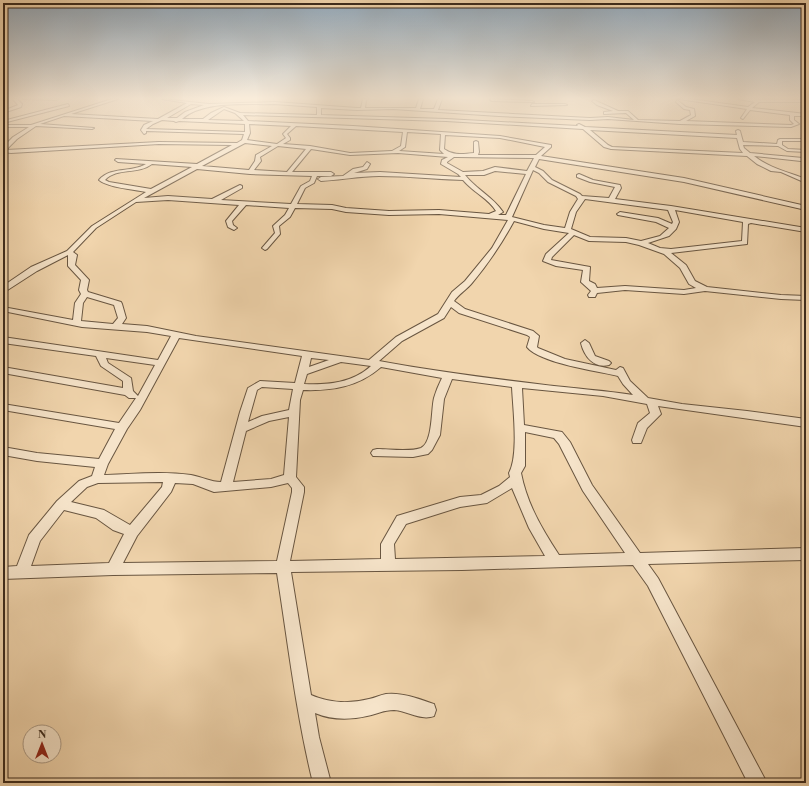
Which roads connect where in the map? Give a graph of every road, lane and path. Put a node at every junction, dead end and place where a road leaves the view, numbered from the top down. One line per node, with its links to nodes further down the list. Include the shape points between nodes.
1 (19, 136): 17 (street, via 4,151)
2 (189, 136): 17 (street)
3 (246, 136): 18 (street)
4 (286, 136): 21 (street, via 288,138)
5 (406, 136): 26 (street, via 404,147)
6 (443, 136): 28 (street, via 442,150)
7 (481, 136): 8 (street)
8 (488, 136): 12 (street)
9 (503, 136): 12 (street)
10 (595, 136): 27 (street, via 611,148)
11 (713, 136): 13 (street)
12 (500, 137): 14 (street)
13 (740, 137): 19 (street)
14 (514, 139): 20 (street); 30 (street, via 549,146)
15 (806, 140): 22 (street, via 780,140)
16 (476, 142): 29 (street, via 476,154)
17 (186, 143): 18 (street)
18 (242, 143): 21 (street); 37 (street)
19 (741, 143): 22 (street); 27 (street, via 742,149)
20 (507, 144)
21 (278, 145): 24 (street); 39 (street, via 258,156 258,161)
22 (780, 145): 23 (street); 25 (street, via 787,150)
23 (806, 147)
24 (310, 148): 26 (street, via 350,154); 40 (street)
25 (806, 151)
26 (390, 152): 28 (street)
27 (749, 154): 31 (street); 34 (street)
28 (451, 155): 29 (street); 43 (street, via 443,163)
29 (464, 156): 30 (street)
30 (538, 157): 38 (street); 56 (street, via 684,180)
31 (786, 157): 32 (street); 34 (street, via 782,161)
32 (801, 158)
33 (118, 160): 35 (street)
34 (755, 160): 46 (street, via 773,170)
35 (151, 162): 37 (street); 48 (street, via 132,171 114,172 102,180)
36 (367, 164): 42 (street, via 365,168 355,170)
37 (198, 166): 39 (street); 48 (street)
38 (531, 171): 43 (street, via 495,169); 49 (street, via 542,172 550,181); 60 (street)
39 (250, 172): 40 (street)
40 (288, 174): 45 (street)
41 (331, 174): 45 (street)
42 (349, 175): 43 (street); 45 (street, via 340,179)
43 (463, 176): 57 (street, via 475,190 495,204)
44 (579, 176): 52 (street, via 618,186)
45 (314, 177): 54 (street, via 303,187)
46 (806, 181)
47 (240, 187): 51 (street, via 222,198)
48 (152, 191): 50 (street)
49 (580, 198): 52 (street); 65 (street, via 568,224)
50 (135, 200): 51 (street, via 168,198); 69 (street, via 94,227)
51 (208, 201): 53 (street)
52 (611, 201): 55 (street)
53 (244, 203): 54 (street); 62 (street, via 229,221 230,226)
54 (294, 206): 59 (street, via 336,207 389,213); 67 (street, via 288,216 276,226 278,233)
55 (671, 208): 61 (street); 63 (street, via 676,222)
56 (806, 208)
57 (500, 212): 59 (street); 60 (street)
58 (620, 214): 63 (street, via 649,218)
59 (491, 215): 60 (street)
60 (508, 218): 65 (street); 74 (street, via 495,249)
61 (752, 221): 64 (street); 68 (street, via 745,223 745,244)
62 (234, 228)
63 (674, 228): 66 (street, via 657,240)
64 (806, 230)
65 (570, 231): 66 (street, via 589,239); 71 (street, via 547,261 587,269 585,282 592,286 593,293 625,288 684,292)
66 (641, 243): 68 (street)
67 (265, 248)
68 (658, 250): 71 (street, via 679,262 692,282)
69 (69, 252): 70 (street, via 41,265); 72 (street, via 73,255 70,263 85,280)
70 (3, 289)
71 (705, 289): 73 (street)
72 (85, 294): 76 (street, via 79,303); 77 (street, via 118,304 122,318)
73 (806, 298)
74 (450, 302): 85 (street, via 438,319 400,339); 88 (street, via 462,311 530,333 535,336 532,347 535,350 562,361)
75 (3, 309): 76 (street)
76 (77, 323): 77 (street)
77 (116, 326): 78 (street)
78 (176, 335): 82 (street); 84 (street)
79 (3, 340): 81 (street)
80 (586, 343): 88 (street, via 591,359 618,368)
81 (100, 354): 84 (street); 92 (street, via 104,364 128,380)
82 (307, 355): 83 (street); 87 (street)
83 (340, 359): 85 (street); 87 (street)
84 (161, 363): 94 (street)
85 (375, 364): 89 (street); 91 (street, via 365,376 334,387)
86 (3, 370): 92 (street)
87 (302, 372): 91 (street)
88 (623, 374): 93 (street, via 626,382)
89 (448, 376): 90 (street); 105 (street, via 439,399 434,436 430,446 416,452)
90 (517, 384): 93 (street); 101 (street)
91 (298, 386): 97 (street); 102 (street, via 255,386)
92 (128, 392): 94 (street)
93 (647, 400): 96 (street); 98 (street)
94 (139, 402): 100 (street)
95 (3, 407): 100 (street)
96 (680, 407): 98 (street, via 672,411); 99 (street)
97 (295, 412): 102 (street, via 266,418); 108 (street)
98 (656, 412): 103 (street, via 642,426)
99 (806, 423)
100 (122, 427): 106 (street)
101 (521, 428): 110 (street); 115 (street, via 553,434 561,439 587,488)
102 (241, 429): 111 (street)
103 (637, 440)
104 (3, 451): 106 (street)
105 (377, 453)
106 (102, 464): 109 (street)
107 (171, 478): 109 (street); 111 (street); 113 (street, via 167,489)
108 (290, 478): 111 (street, via 271,483); 118 (street, via 298,487 298,492)
109 (97, 479): 112 (street, via 82,484)
110 (516, 479): 116 (street, via 519,493 535,528); 117 (street, via 483,500 460,502 401,520 386,544)
111 (226, 487)
112 (61, 504): 113 (street, via 100,514); 120 (street, via 34,539)
113 (132, 532): 119 (street)
114 (806, 554): 115 (street)
115 (635, 558): 116 (street); 125 (street, via 664,602)
116 (555, 561): 117 (street)
117 (388, 564): 118 (street)
118 (283, 566): 119 (street); 122 (street)
119 (113, 569): 120 (street)
120 (22, 573): 121 (street)
121 (3, 574)
122 (303, 699): 123 (street, via 334,711 355,710 388,702); 124 (street)
123 (428, 710)
124 (322, 783)
125 (758, 783)

